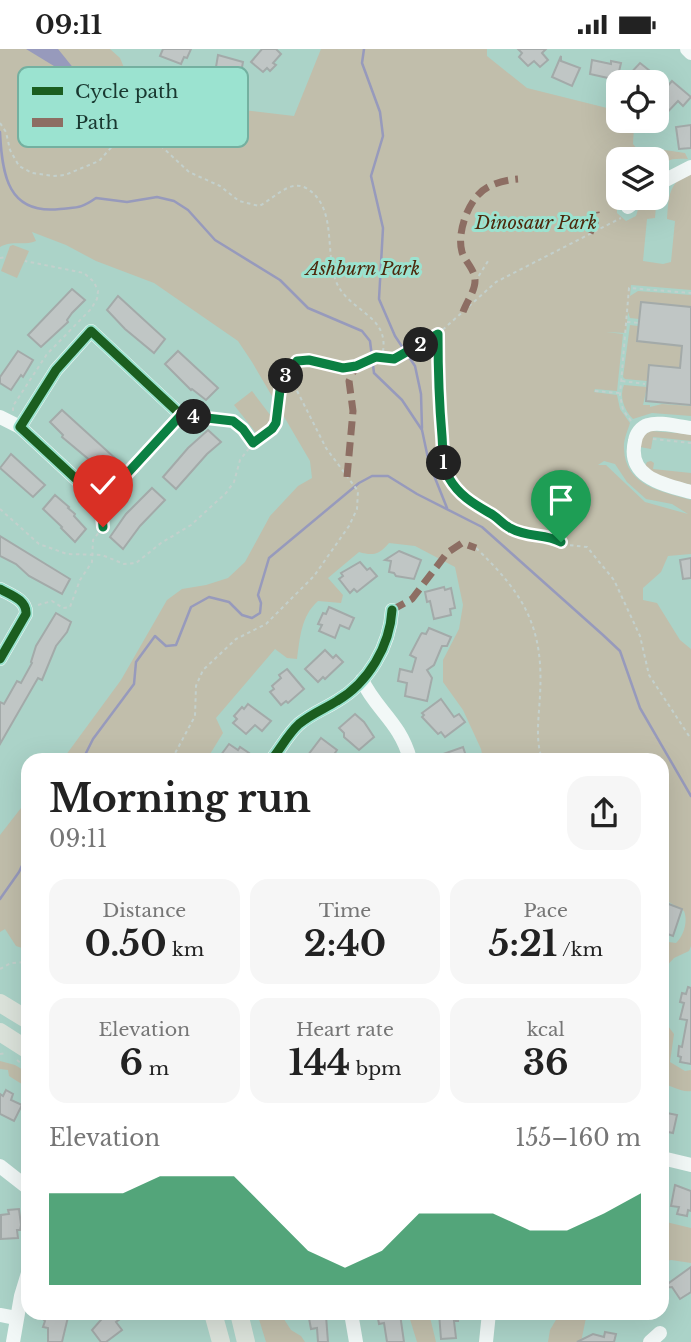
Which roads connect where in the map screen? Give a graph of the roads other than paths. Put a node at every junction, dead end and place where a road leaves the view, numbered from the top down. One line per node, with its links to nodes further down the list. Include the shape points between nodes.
1 (687, 49): 2 (street)
2 (691, 53)
3 (691, 167): 4 (street)
4 (669, 178)
5 (0, 417): 6 (street)
6 (20, 427): 6 (street, via 56,370 91,331 181,415 101,502)
7 (691, 428): 8 (street, via 648,424 635,439 634,454 641,472 654,482)
8 (691, 492)
9 (0, 589): 11 (street, via 26,608)
10 (392, 610): 12 (street, via 384,646)
11 (0, 659)
12 (362, 680): 13 (street, via 298,725); 14 (street, via 399,732)
13 (277, 753)
14 (408, 753)
15 (0, 1003): 16 (main road)
16 (21, 1016)
17 (0, 1032): 18 (main road)
18 (21, 1046)
19 (669, 1160): 20 (street)
20 (691, 1165)
21 (0, 1166): 22 (street)
22 (21, 1182)
23 (21, 1299): 25 (street)
24 (0, 1315): 25 (street)
25 (16, 1318): 30 (street)
26 (215, 1320): 31 (main road)
27 (241, 1320): 32 (main road)
28 (352, 1320): 33 (street)
29 (488, 1320): 34 (street)
30 (13, 1342)
31 (221, 1342)
32 (246, 1342)
33 (356, 1342)
34 (486, 1342)

